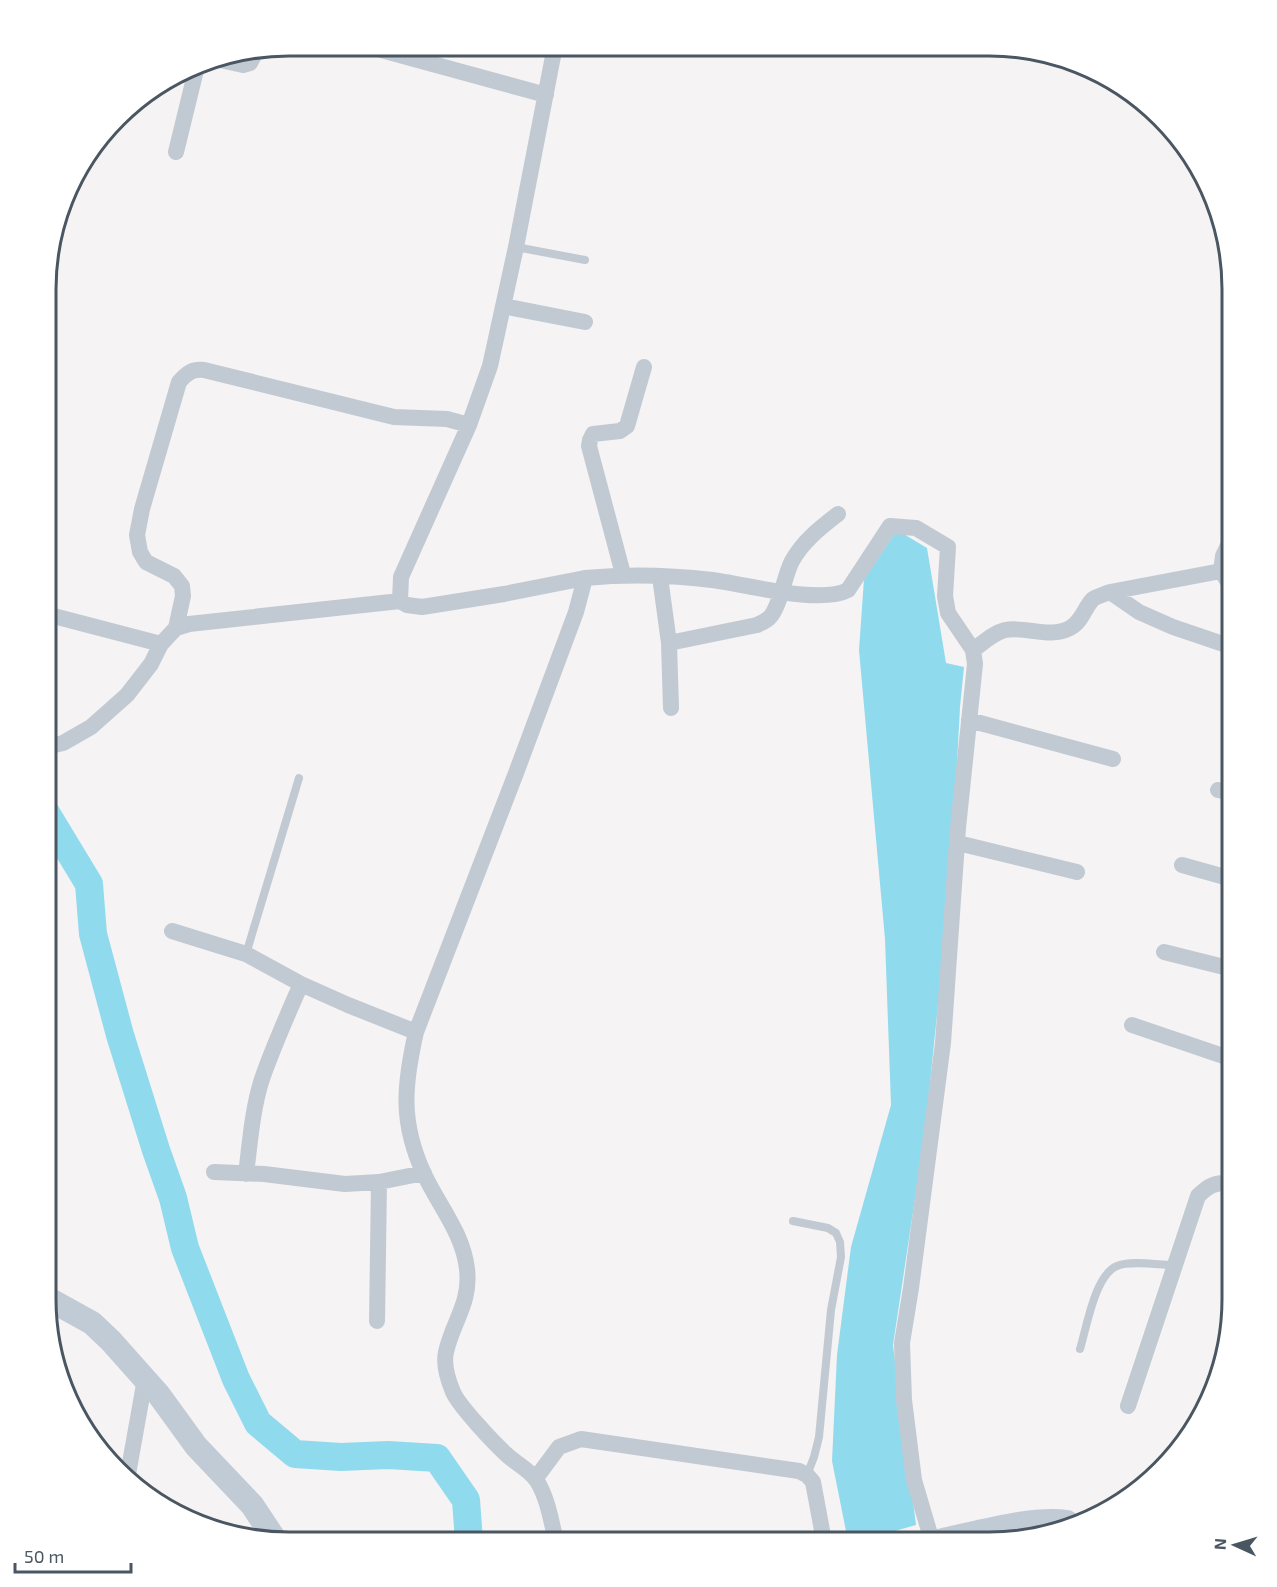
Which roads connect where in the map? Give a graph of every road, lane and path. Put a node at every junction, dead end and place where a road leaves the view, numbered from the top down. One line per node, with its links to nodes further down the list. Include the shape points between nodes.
1 (403, 56): 6 (street)
2 (553, 56): 6 (street)
3 (253, 58): 4 (street, via 243,65)
4 (231, 62)
5 (195, 75): 7 (street)
6 (546, 95): 8 (street)
7 (176, 152)
8 (516, 247): 9 (lane); 10 (street)
9 (585, 260)
10 (503, 306): 11 (street); 13 (street, via 490,366)
11 (585, 322)
12 (644, 367): 17 (street, via 627,426 620,431 593,434 589,446)
13 (469, 425): 22 (street, via 400,577); 24 (street, via 447,419 394,417 204,370 187,373 179,382 141,509 137,535 146,562 174,576 182,586)
14 (838, 514): 20 (street, via 800,549)
15 (1222, 564): 16 (street)
16 (1221, 571): 21 (street)
17 (623, 574): 18 (street); 19 (street)
18 (660, 577): 20 (street); 25 (street)
19 (585, 578): 22 (street, via 422,607 406,606); 44 (street, via 520,763)
20 (781, 591): 25 (street, via 776,610 757,625); 28 (street, via 839,595 848,590 890,526 916,528 948,547 948,613)
21 (1110, 592): 27 (street, via 1139,612); 28 (street, via 1095,598 1069,629 1057,633 1004,630)
22 (400, 601): 24 (street)
23 (56, 617): 26 (street)
24 (176, 628): 26 (street)
25 (669, 643): 29 (street)
26 (161, 644): 31 (street, via 127,695 91,727)
27 (1222, 644)
28 (973, 650): 30 (street)
29 (671, 708)
30 (969, 720): 32 (street); 34 (street)
31 (56, 745)
32 (1113, 759)
33 (299, 778): 40 (lane)
34 (957, 843): 36 (street); 65 (street, via 943,1043 902,1343 904,1400 915,1480)
35 (1182, 866): 37 (street)
36 (1077, 872)
37 (1222, 876)
38 (172, 931): 40 (street)
39 (1164, 952): 41 (street)
40 (246, 954): 42 (street)
41 (1222, 966)
42 (301, 984): 44 (street); 48 (street, via 261,1084)
43 (1132, 1025): 45 (street)
44 (416, 1032): 47 (street, via 405,1097 408,1128)
45 (1222, 1056)
46 (214, 1172): 48 (street)
47 (424, 1173): 49 (street); 60 (street, via 463,1244 467,1270 468,1288 446,1353 447,1376 454,1394 475,1420 506,1454)
48 (246, 1174): 49 (street, via 345,1184)
49 (379, 1182): 54 (street)
50 (1222, 1182): 52 (street, via 1209,1186 1198,1196)
51 (793, 1221): 59 (lane, via 828,1228 840,1242 819,1437)
52 (1173, 1266): 55 (lane, via 1119,1265 1107,1272); 57 (street)
53 (56, 1303): 56 (street, via 92,1323)
54 (377, 1321)
55 (1080, 1349)
56 (144, 1379): 58 (street); 62 (street, via 196,1446 252,1505)
57 (1128, 1406)
58 (129, 1468)
59 (807, 1475): 60 (street, via 581,1439 559,1447); 64 (street, via 817,1496)
60 (536, 1478): 63 (street)
61 (1059, 1521): 66 (street)
62 (269, 1531)
63 (554, 1532)
64 (822, 1532)
65 (929, 1532)
66 (978, 1532)

